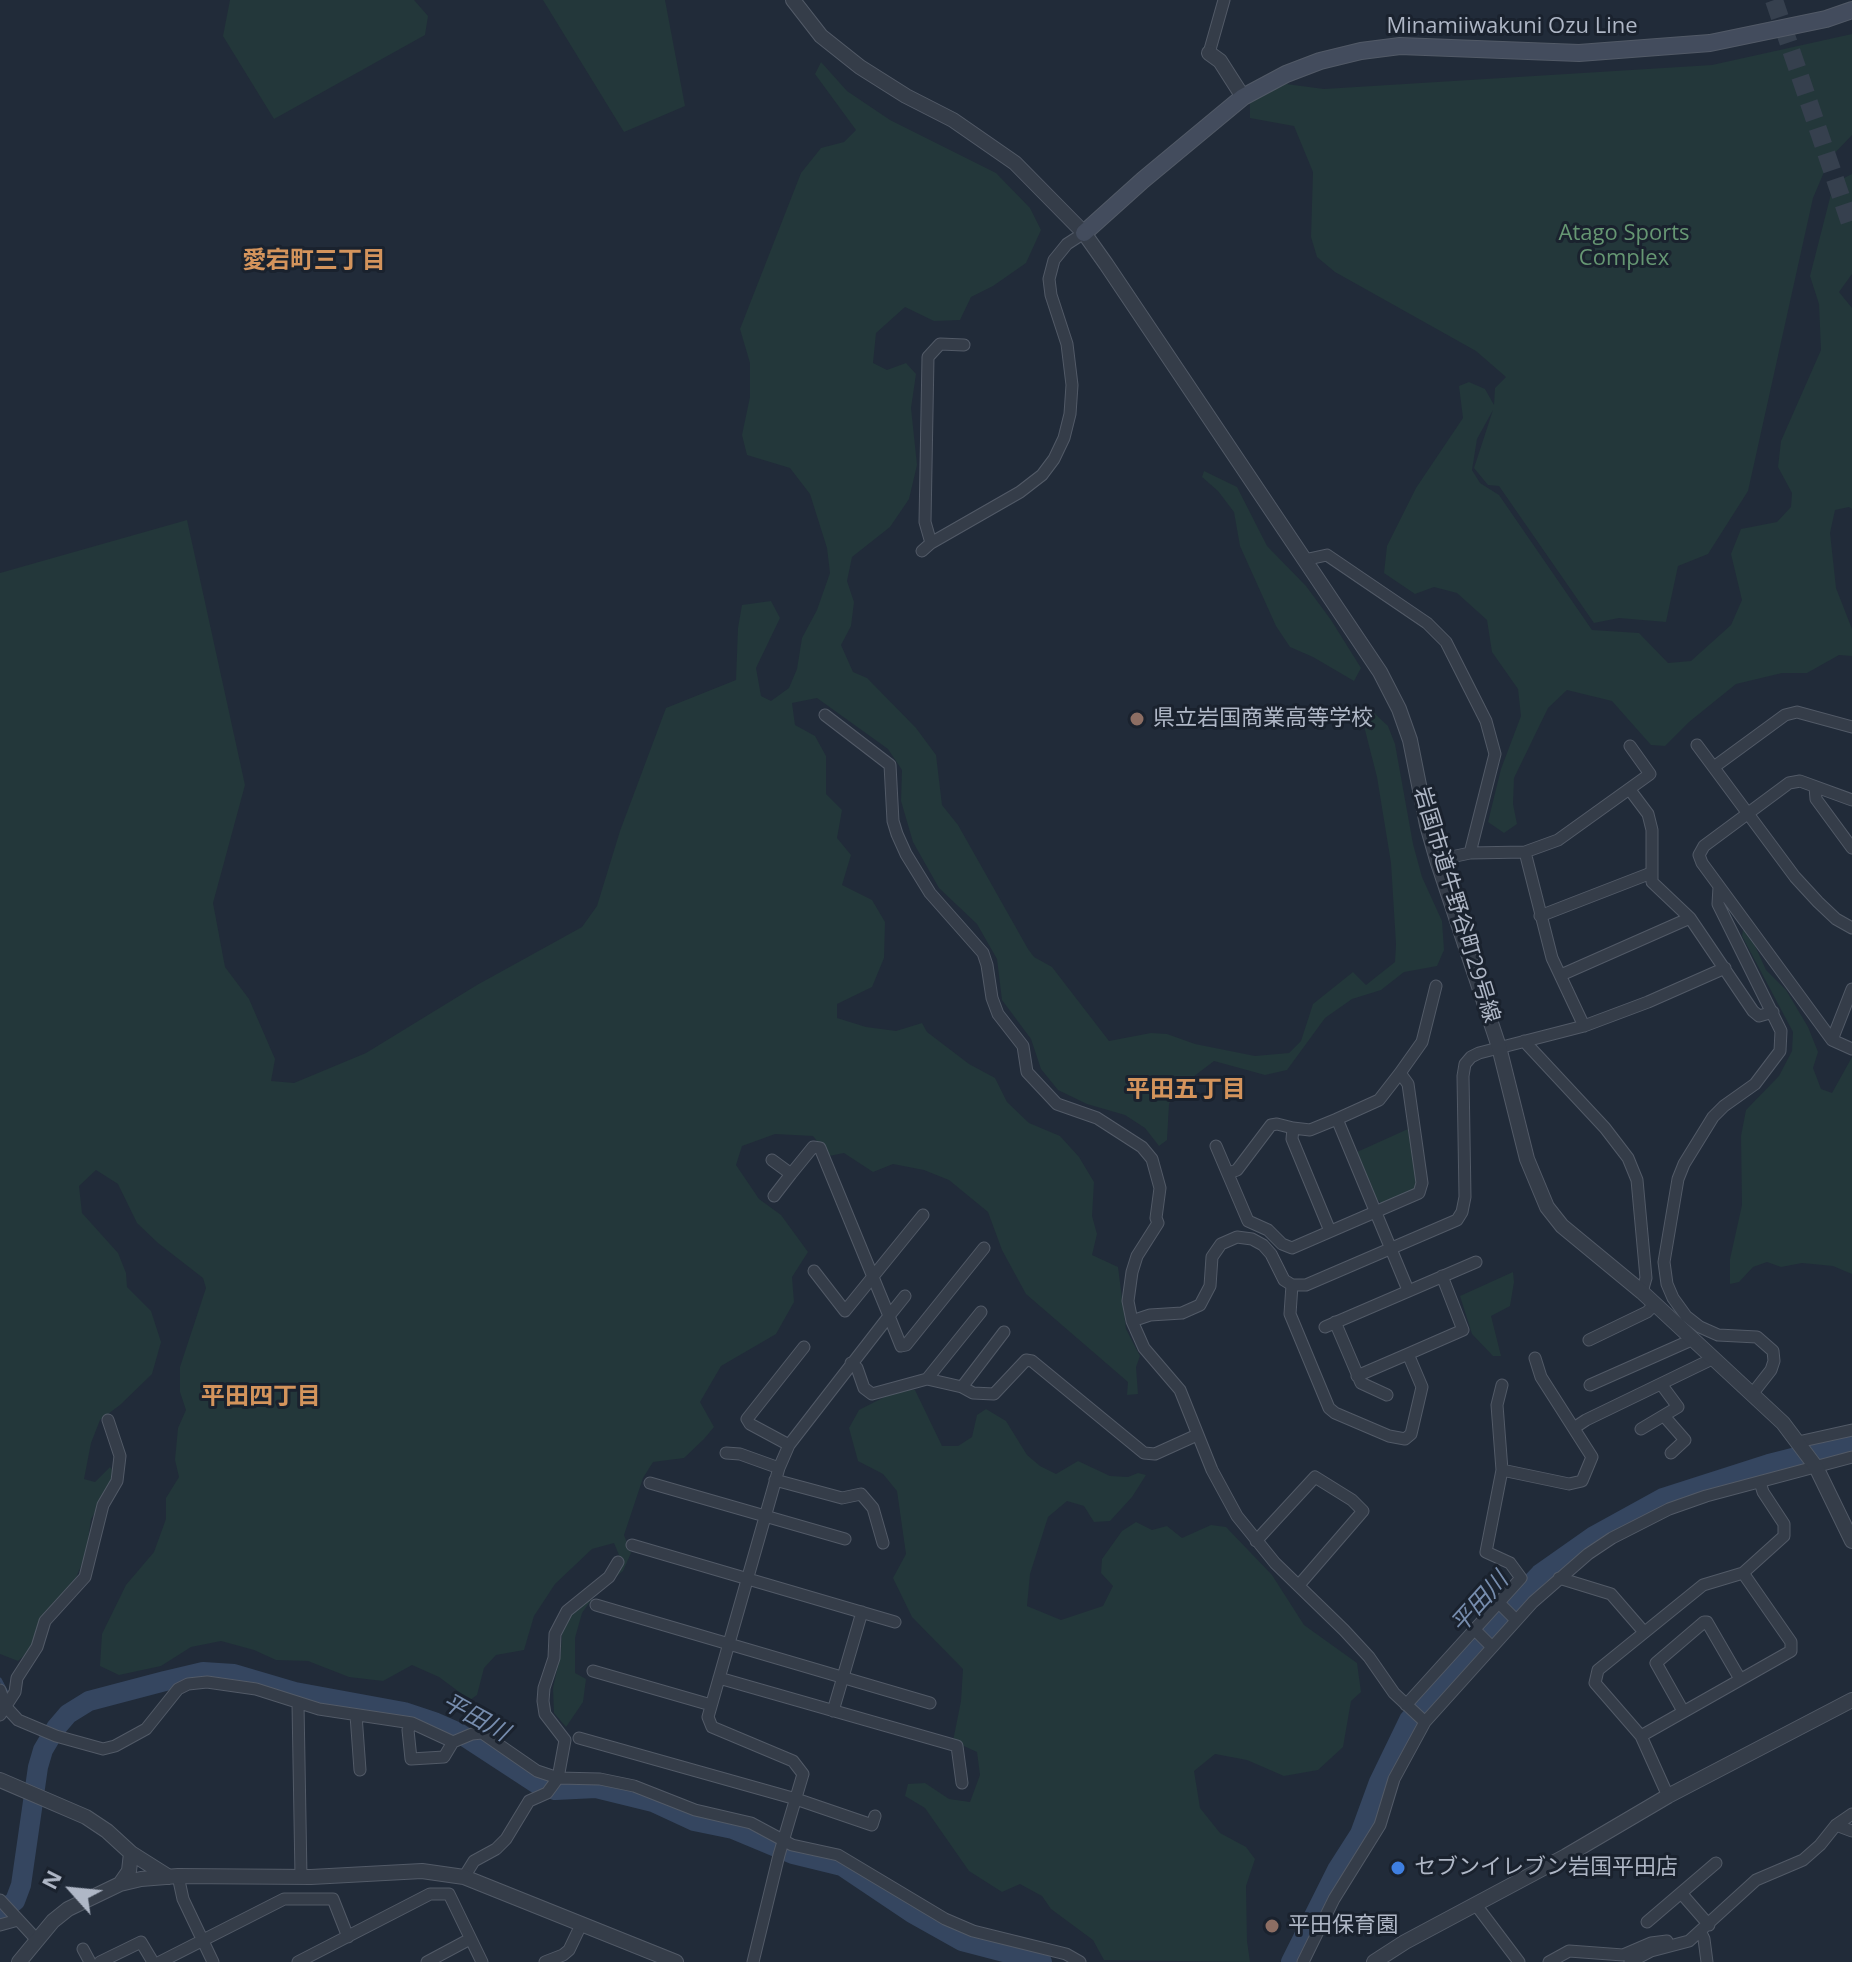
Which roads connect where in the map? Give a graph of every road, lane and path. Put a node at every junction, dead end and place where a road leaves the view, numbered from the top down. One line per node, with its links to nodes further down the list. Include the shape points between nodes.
1 (793, 0): 6 (street, 岩国市道牛野谷町29号線, via 821,36 860,67 1015,163)
2 (1224, 0): 4 (street)
3 (1852, 10): 5 (main road, Minamiiwakuni Ozu Line, via 1710,43 1579,53 1400,46 1361,51 1286,74)
4 (1209, 53): 5 (street)
5 (1243, 97): 6 (main road, Minamiiwakuni Ozu Line)
6 (1084, 233): 7 (street, via 1054,260 1049,279 1072,385 1067,426 1054,459 1020,492 927,547 928,357 940,344); 8 (street, 岩国市道牛野谷町29号線)
7 (964, 345)
8 (1304, 560): 20 (street, via 1327,555 1427,623 1446,642 1486,721 1495,754); 21 (street, 岩国市道牛野谷町29号線, via 1399,709)
9 (825, 715): 61 (street, via 890,765 893,821 906,854 930,893 983,953 992,998 1023,1046 1027,1072 1057,1104 1097,1118 1152,1159 1160,1188 1158,1223 1132,1272)
10 (1852, 727): 13 (street, via 1797,712 1785,715)
11 (1697, 745): 13 (street)
12 (1630, 746): 15 (street, via 1650,774)
13 (1714, 767): 17 (street)
14 (1815, 787): 16 (street); 17 (street, via 1789,783); 18 (street, via 1816,799)
15 (1630, 790): 19 (street, via 1558,840); 22 (street, via 1648,814)
16 (1852, 800)
17 (1750, 814): 23 (street, via 1699,855); 26 (street, via 1810,894)
18 (1852, 848)
19 (1525, 852): 20 (street); 24 (street)
20 (1470, 853): 21 (street)
21 (1437, 860): 35 (street, 岩国市道牛野谷町29号線)
22 (1651, 873): 24 (street); 25 (street, via 1658,889)
23 (1719, 887): 31 (street, via 1718,904); 33 (street)
24 (1540, 916): 28 (street)
25 (1690, 918): 27 (street); 28 (street)
26 (1852, 928)
27 (1725, 968): 31 (street, via 1753,1011 1759,1016); 32 (street)
28 (1561, 975): 32 (street)
29 (1436, 986): 37 (street, via 1422,1042)
30 (1852, 989): 33 (street)
31 (1773, 1012): 76 (street, via 1781,1031 1780,1051 1755,1084 1713,1117 1684,1164 1664,1262 1673,1298 1693,1321 1718,1335 1757,1337 1773,1351 1771,1370)
32 (1584, 1026): 34 (street)
33 (1832, 1040): 36 (street)
34 (1524, 1041): 35 (street); 56 (street, via 1628,1158 1637,1180 1646,1278)
35 (1499, 1047): 49 (street, via 1465,1064 1462,1212 1449,1225); 56 (street, 岩国市道牛野谷町29号線, via 1527,1159 1547,1207 1588,1250)
36 (1852, 1049)
37 (1400, 1073): 38 (street, via 1379,1100); 45 (street, via 1408,1084 1422,1183 1419,1193)
38 (1337, 1119): 39 (street, via 1310,1130); 45 (street)
39 (1293, 1128): 42 (street, via 1271,1125 1237,1170); 47 (street, via 1292,1139)
40 (1216, 1146): 42 (street)
41 (772, 1160): 43 (street)
42 (1229, 1173): 47 (street, via 1248,1221 1282,1244 1292,1248)
43 (791, 1174): 44 (street); 52 (street, via 813,1147 820,1148)
44 (774, 1196)
45 (1375, 1211): 47 (street); 49 (street)
46 (923, 1215): 52 (street)
47 (1330, 1231)
48 (984, 1248): 60 (street, via 906,1345 901,1346)
49 (1391, 1249): 54 (street, via 1306,1285); 55 (street)
50 (1476, 1262): 53 (street)
51 (814, 1271): 52 (street, via 845,1311)
52 (873, 1274): 60 (street)
53 (1442, 1276): 55 (street); 66 (street, via 1463,1330)
54 (1292, 1285): 61 (street, via 1263,1245 1237,1237 1221,1244 1212,1257 1210,1286 1200,1305); 66 (street, via 1290,1314 1335,1413 1405,1439 1411,1434 1422,1387)
55 (1408, 1290): 70 (street, via 1330,1324)
56 (1642, 1292): 58 (street, 岩国市道牛野谷町29号線)
57 (905, 1296): 60 (street)
58 (1655, 1304): 63 (street, 岩国市道牛野谷町29号線); 64 (street)
59 (981, 1312): 71 (street)
60 (889, 1316): 69 (street)
61 (1132, 1321): 83 (street, via 1144,1348 1180,1390)
62 (1004, 1332): 75 (street)
63 (1692, 1338): 67 (street, 岩国市道牛野谷町29号線); 74 (street)
64 (1589, 1340)
65 (804, 1347): 85 (street, via 747,1419)
66 (1408, 1354): 70 (street)
67 (1713, 1357): 72 (street); 76 (street, 岩国市道牛野谷町29号線)
68 (1535, 1358): 80 (street, via 1541,1377)
69 (851, 1363): 71 (street, via 872,1394); 85 (street)
70 (1357, 1376): 77 (street)
71 (927, 1379): 75 (street)
72 (1661, 1384): 78 (street, via 1678,1407); 80 (street)
73 (1502, 1385): 91 (street, via 1497,1405)
74 (1590, 1385)
75 (962, 1387): 83 (street, via 994,1394 1026,1360 1032,1361 1144,1453 1155,1454)
76 (1753, 1393): 84 (street, 岩国市道牛野谷町29号線)
77 (1387, 1395)
78 (1664, 1416): 81 (street); 87 (street, via 1685,1440)
79 (108, 1420): 125 (street, via 120,1456 117,1481 103,1505 85,1577 45,1621)
80 (1574, 1428): 91 (street, via 1592,1457 1582,1481 1569,1484)
81 (1641, 1429)
82 (1852, 1430): 84 (street)
83 (1197, 1435): 97 (street, via 1237,1516)
84 (1799, 1443): 89 (street, 岩国市道牛野谷町29号線)
85 (789, 1445): 90 (street)
86 (726, 1453): 90 (street)
87 (1671, 1453)
88 (1852, 1457): 89 (street)
89 (1814, 1465): 93 (street); 98 (street, 岩国市道牛野谷町29号線)
90 (779, 1468): 92 (street)
91 (1502, 1470): 106 (street, via 1486,1552 1510,1563 1521,1578)
92 (775, 1480): 95 (street); 99 (street, via 842,1498 861,1494 873,1508)
93 (1760, 1482): 102 (street, via 1784,1524 1784,1536); 103 (street, via 1669,1509 1612,1538)
94 (650, 1483): 95 (street)
95 (766, 1515): 96 (street); 104 (street)
96 (845, 1539)
97 (1256, 1541): 105 (street); 105 (street, via 1315,1477 1363,1511)
98 (1852, 1541)
99 (883, 1543)
100 (632, 1545): 104 (street)
101 (618, 1562): 136 (street, via 609,1577 567,1611 555,1634 543,1701 545,1714 565,1740)
102 (1743, 1573): 112 (street, via 1703,1585); 118 (street, via 1791,1642 1791,1651)
103 (1559, 1578): 109 (street); 112 (street, via 1611,1594)
104 (748, 1580): 108 (street); 113 (street)
105 (1299, 1585): 124 (street, via 1369,1657)
106 (1499, 1603): 109 (street); 111 (street)
107 (596, 1605): 113 (street)
108 (862, 1612): 110 (street); 116 (street)
109 (1514, 1618): 114 (street)
110 (895, 1622)
111 (1475, 1630): 114 (street); 124 (street)
112 (1644, 1632): 131 (street, via 1598,1670 1595,1683)
113 (729, 1643): 116 (street); 117 (street)
114 (1490, 1645): 129 (street)
115 (593, 1671): 123 (street)
116 (843, 1677): 121 (street); 126 (street)
117 (719, 1678): 123 (street); 126 (street)
118 (1740, 1679): 127 (street); 127 (street, via 1704,1622 1656,1663)
119 (0, 1690): 125 (street)
120 (1852, 1700): 138 (street)
121 (930, 1703)
122 (298, 1704): 125 (street, via 256,1689 188,1684 170,1696 146,1729 115,1746 90,1747); 128 (street); 148 (street)
123 (711, 1705): 139 (street, via 712,1727 793,1761 803,1774)
124 (1408, 1707): 129 (street)
125 (3, 1711)
126 (833, 1711): 137 (street, via 957,1746)
127 (1683, 1711): 131 (street)
128 (356, 1715): 130 (street); 134 (street)
129 (1422, 1720): 178 (street, via 1394,1779 1380,1825)
130 (412, 1723): 133 (street); 133 (street, via 411,1759 444,1757)
131 (1641, 1736): 138 (street)
132 (579, 1738): 139 (street)
133 (454, 1741): 136 (street, via 482,1733)
134 (360, 1770)
135 (0, 1780): 145 (street, via 86,1817)
136 (556, 1780): 144 (street, via 600,1779 634,1786 695,1810 751,1823); 149 (street, via 547,1793 529,1801 506,1839 474,1861)
137 (962, 1783)
138 (1668, 1796): 152 (street)
139 (796, 1799): 141 (street, via 872,1825); 144 (street)
140 (1852, 1814): 142 (street)
141 (875, 1816)
142 (1836, 1825): 143 (street); 157 (street, via 1803,1860 1756,1880)
143 (1852, 1831)
144 (782, 1847): 176 (street); 177 (street, via 838,1855 945,1919)
145 (131, 1853): 147 (street); 150 (street, via 129,1871)
146 (1715, 1863): 151 (street)
147 (174, 1876): 148 (street); 150 (street); 161 (street)
148 (301, 1877): 149 (street, via 422,1871)
149 (464, 1877): 156 (street)
150 (120, 1884): 160 (street, via 68,1909)
151 (1681, 1893): 154 (street); 157 (street)
152 (1476, 1905): 179 (street); 180 (street)
153 (9, 1908): 155 (street); 160 (street)
154 (1647, 1922)
155 (0, 1925)
156 (581, 1925): 174 (street, via 569,1950); 175 (street)
157 (1705, 1929): 162 (street); 183 (street)
158 (348, 1937): 159 (street, via 430,1894 449,1894); 161 (street, via 333,1899 284,1899); 171 (street)
159 (470, 1939): 172 (street); 173 (street)
160 (37, 1940): 165 (street)
161 (203, 1940): 169 (street); 170 (street)
162 (1678, 1944): 164 (street, via 1668,1940 1623,1955); 182 (street)
163 (83, 1949): 166 (street)
164 (1572, 1956): 181 (street)
165 (19, 1962)
166 (90, 1962)
167 (100, 1962): 168 (street, via 141,1942)
168 (153, 1962)
169 (160, 1962)
170 (213, 1962)
171 (298, 1962)
172 (427, 1962)
173 (482, 1962)
174 (545, 1962)
175 (676, 1962)
176 (753, 1962)
177 (1080, 1962)
178 (1303, 1962)
179 (1374, 1962)
180 (1519, 1962)
181 (1549, 1962)
182 (1630, 1962)
183 (1707, 1962)

